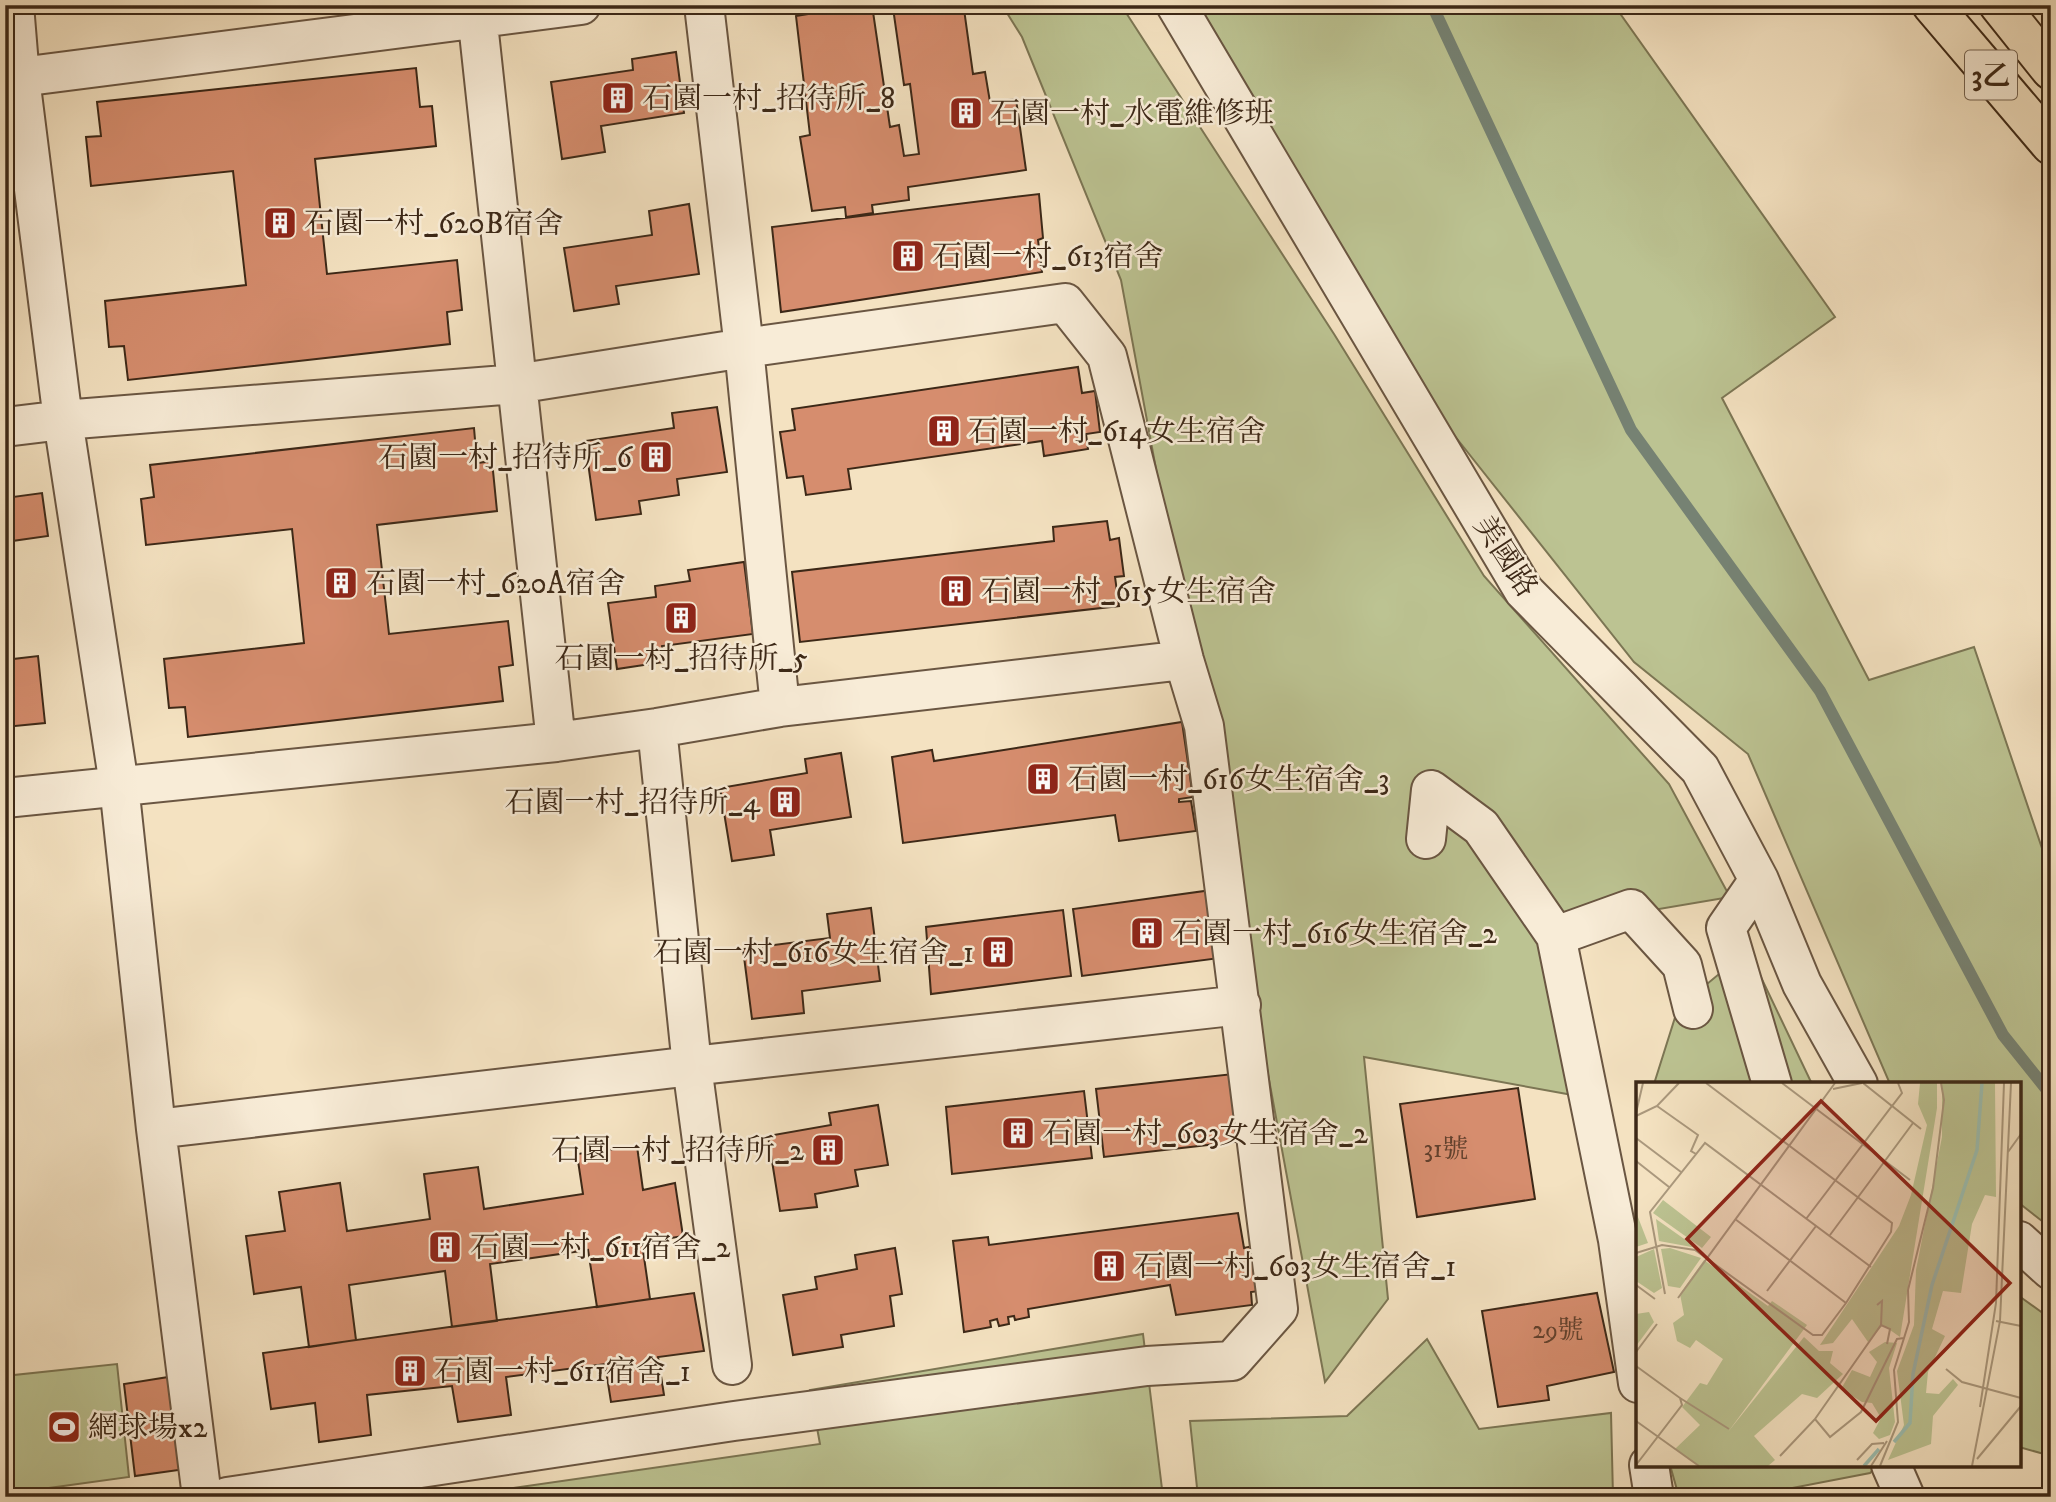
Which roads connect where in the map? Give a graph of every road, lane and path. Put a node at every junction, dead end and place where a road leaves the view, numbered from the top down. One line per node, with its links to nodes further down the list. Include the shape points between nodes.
1 (14, 5): 9 (street)
2 (581, 5): 7 (street)
3 (704, 5): 11 (street)
4 (1176, 5): 22 (street, 美國路, via 1524,591 1700,769)
5 (1932, 5): 10 (main road, 3乙)
6 (1999, 5): 8 (main road, 3乙)
7 (477, 12): 9 (street); 12 (street)
8 (2051, 70)
9 (13, 79): 13 (street)
10 (2051, 145)
11 (744, 348): 12 (street); 15 (street, via 1065,303 1107,356); 16 (street)
12 (516, 384): 13 (street); 18 (street)
13 (63, 420): 14 (street); 19 (street)
14 (5, 428)
15 (1184, 660): 16 (street); 24 (street, via 1204,726)
16 (780, 707): 17 (street)
17 (657, 729): 18 (street); 26 (street)
18 (556, 742): 19 (street)
19 (119, 785): 20 (street); 29 (street)
20 (5, 798)
21 (1426, 839): 23 (street, via 1431,790 1481,827)
22 (1759, 880): 27 (street, via 1726,928); 28 (street, 美國路, via 1802,984)
23 (1556, 936): 25 (street, via 1631,909 1682,965); 33 (street, via 1618,1240)
24 (1241, 1005): 26 (street); 37 (street, via 1278,1309 1233,1362 1147,1366 734,1421)
25 (1693, 1009)
26 (692, 1066): 29 (street); 32 (street)
27 (1771, 1082)
28 (1857, 1082)
29 (156, 1129): 36 (street)
30 (2021, 1243): 31 (street)
31 (2051, 1270)
32 (733, 1365)
33 (1636, 1369)
34 (1649, 1467): 38 (street)
35 (1892, 1467): 39 (street)
36 (202, 1497)
37 (227, 1497)
38 (1654, 1497)
39 (1905, 1497)

